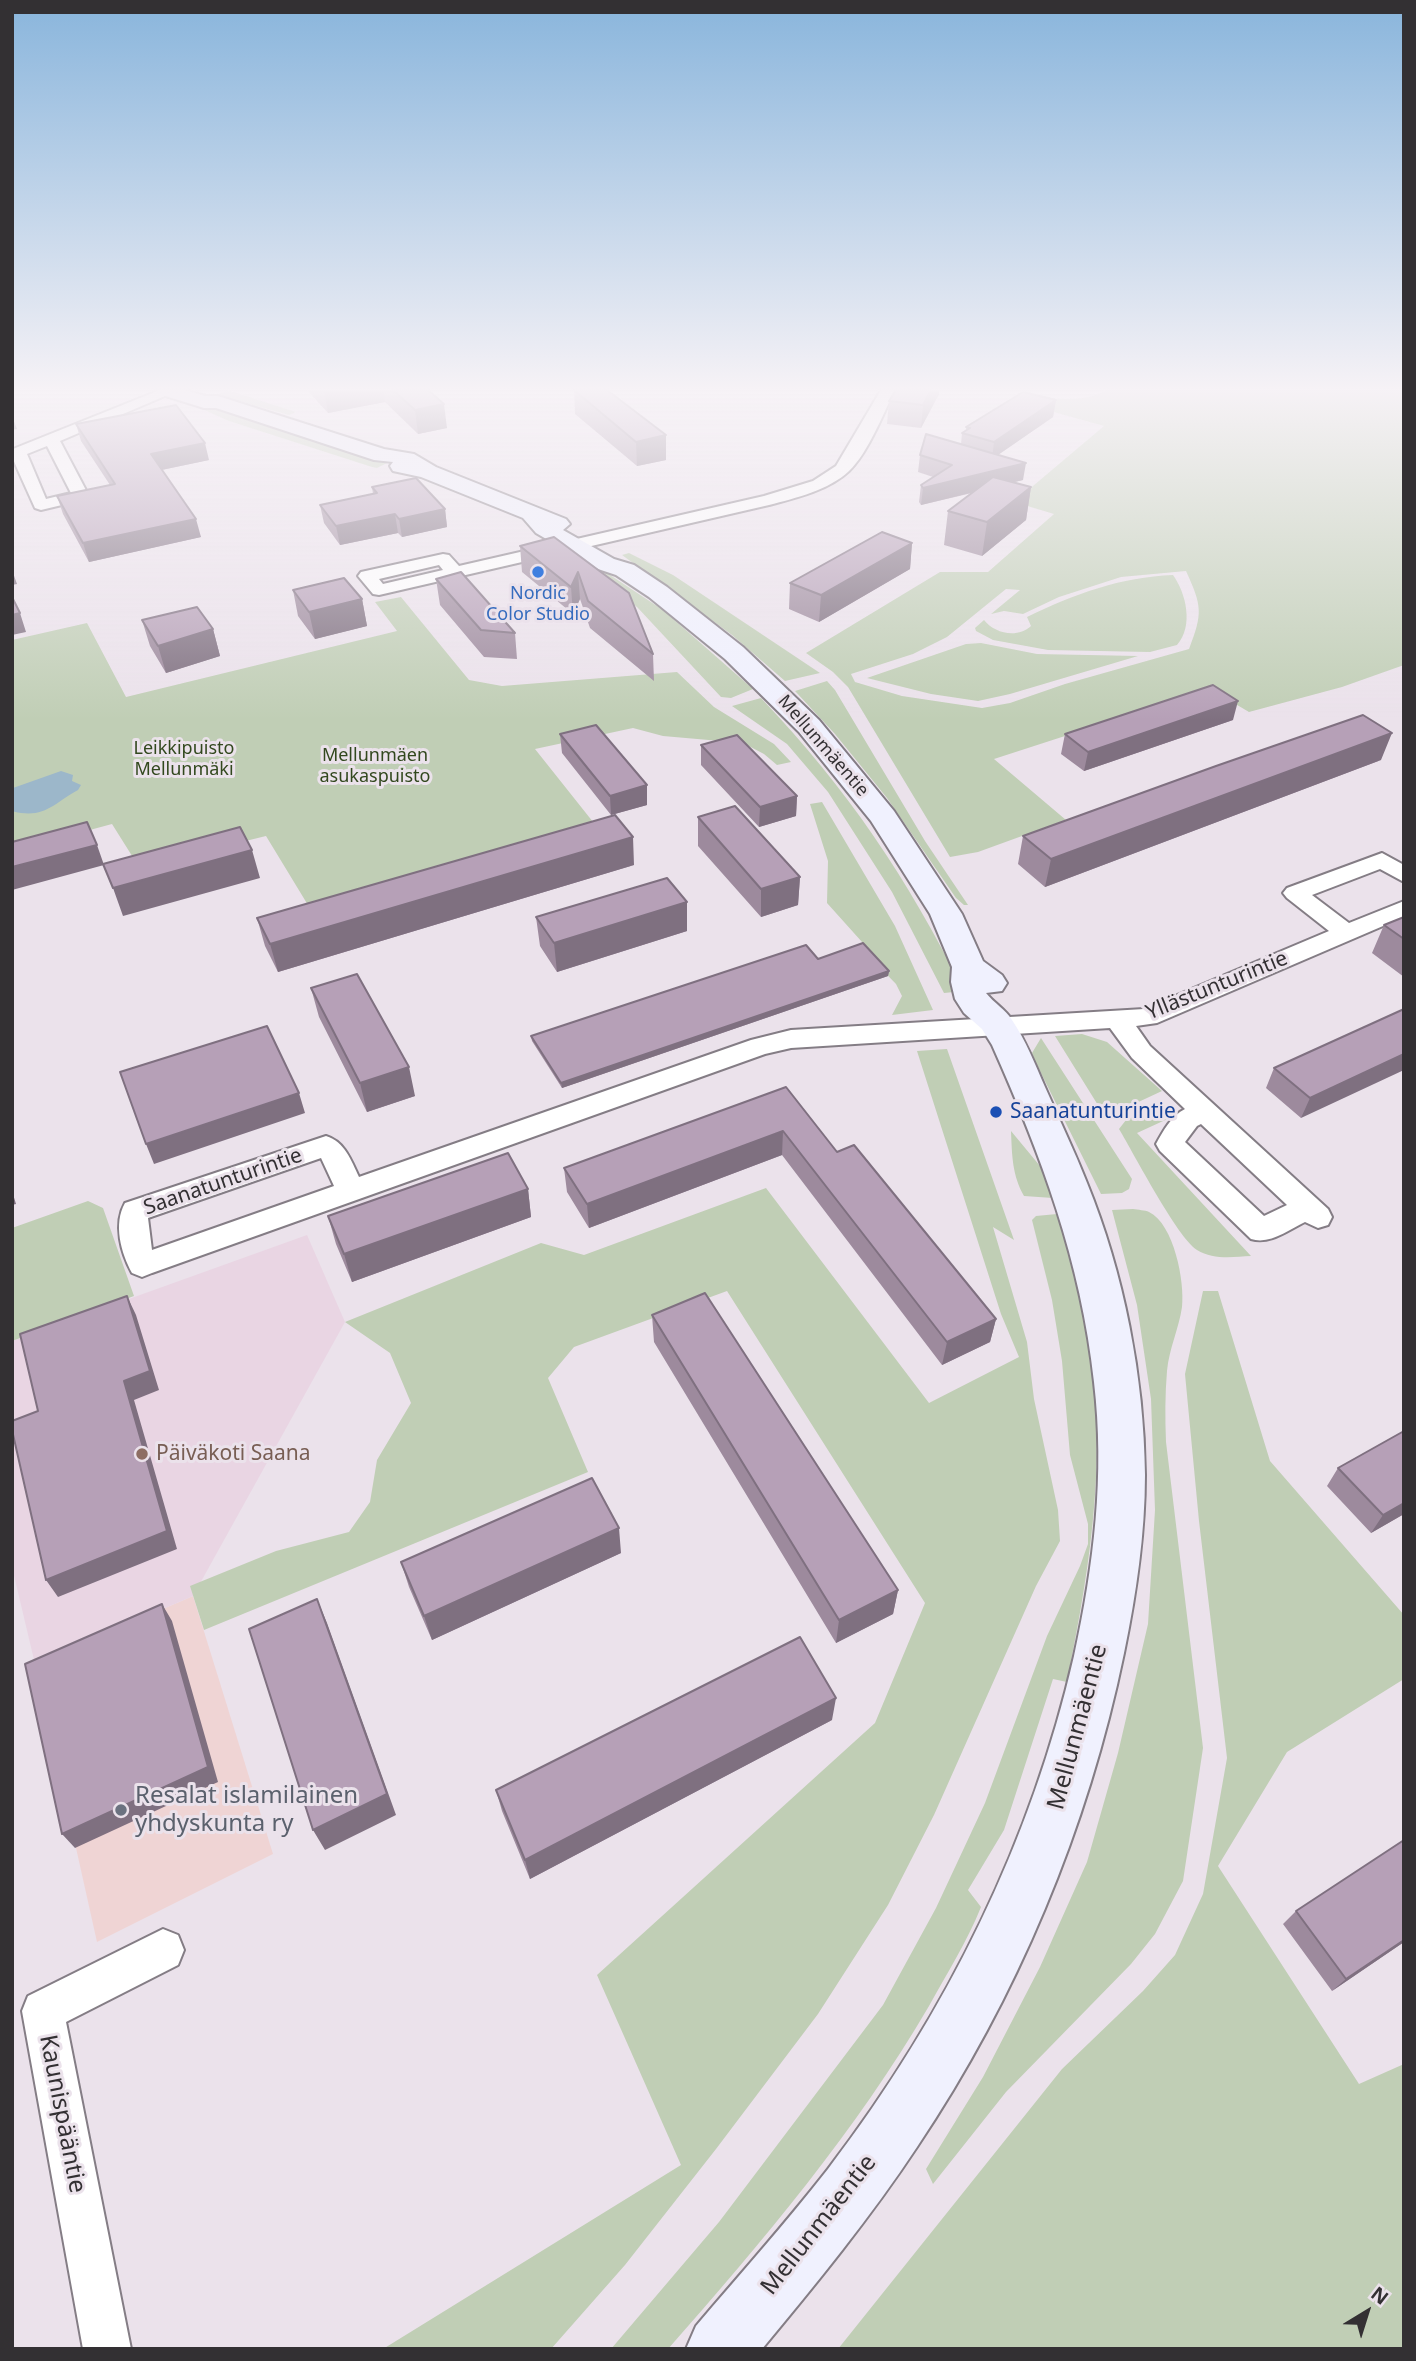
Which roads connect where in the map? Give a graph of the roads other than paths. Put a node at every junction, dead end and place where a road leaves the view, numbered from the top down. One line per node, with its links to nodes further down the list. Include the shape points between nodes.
1 (39, 500): 2 (street, via 41,505)
2 (62, 500)
3 (495, 500): 5 (main road, Mellunmäentie, via 533,516 544,528)
4 (769, 500): 5 (street)
5 (583, 543): 6 (street); 11 (main road, Mellunmäentie, via 606,564 625,570 658,592 734,653 809,726 883,817 919,870 946,914 969,967 967,988 975,1007)
6 (456, 573)
7 (1404, 875): 9 (street, via 1382,860 1295,893)
8 (1404, 908): 9 (street, Yllästunturintie)
9 (1347, 933): 10 (street, Yllästunturintie, via 1148,1017)
10 (1118, 1020): 11 (street, Yllästunturintie); 12 (street, via 1141,1052)
11 (1000, 1027): 13 (street, Saanatunturintie, via 791,1039 760,1046); 16 (main road, Mellunmäentie, via 1064,1170 1087,1236 1106,1314 1122,1506 1094,1684 1066,1783 1005,1937 940,2055 852,2188)
12 (1205, 1111): 12 (street, via 1187,1119 1170,1144 1261,1231 1313,1212)
13 (350, 1190): 13 (street, Saanatunturintie, via 246,1228 142,1265 133,1229 135,1211 326,1146 336,1157)
14 (163, 1950): 15 (street, Kaunispääntie, via 43,2011)
15 (107, 2349)
16 (719, 2349)

